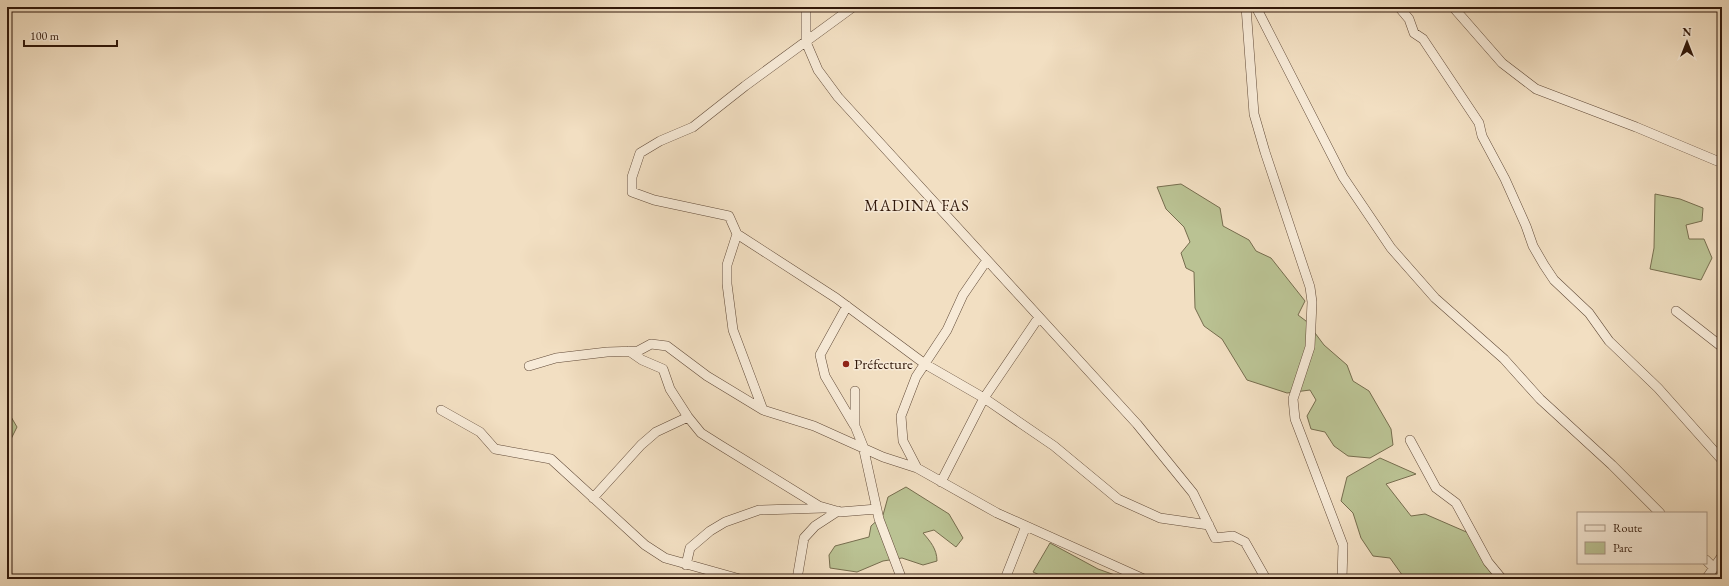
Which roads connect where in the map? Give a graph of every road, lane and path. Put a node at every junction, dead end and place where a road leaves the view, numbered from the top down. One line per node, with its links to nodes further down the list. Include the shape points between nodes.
1 (806, 7): 7 (street)
2 (853, 7): 7 (street)
3 (1246, 7): 46 (street, via 1254,114 1310,287 1312,302 1310,347 1293,399 1295,419 1343,545)
4 (1256, 7): 33 (street, via 1343,177 1391,248 1435,298 1504,359 1540,399)
5 (1399, 7): 26 (street, via 1409,19 1414,34 1423,40 1479,123 1482,136 1505,179 1533,246 1554,280 1589,313 1609,340 1658,388)
6 (1453, 7): 8 (street, via 1502,64 1536,89)
7 (806, 42): 9 (street, via 693,127 660,140 640,153 632,177 632,192 654,200 730,216); 10 (street, via 818,70 838,97)
8 (1722, 163)
9 (737, 234): 11 (street); 21 (street, via 727,265 733,330)
10 (987, 260): 13 (street); 16 (street, via 963,295 947,330)
11 (847, 306): 16 (street); 23 (street, via 820,355 825,376)
12 (1676, 312): 14 (street)
13 (1039, 317): 19 (street); 34 (street, via 1137,424 1193,493)
14 (1722, 347)
15 (629, 351): 17 (street, via 556,358); 21 (street, via 638,351 651,344 667,346 707,376); 22 (street, via 663,369 670,389)
16 (925, 364): 19 (street); 27 (street, via 916,377 901,416 903,441)
17 (529, 366)
18 (855, 391): 23 (street)
19 (984, 398): 28 (street); 34 (street, via 1054,446 1118,499 1160,518)
20 (441, 410): 29 (street, via 480,432 495,449 550,459)
21 (763, 410): 25 (street, via 814,426)
22 (688, 417): 29 (street, via 656,432); 30 (street, via 701,432)
23 (855, 426): 25 (street)
24 (1410, 440): 47 (street, via 1436,488 1456,503 1488,562)
25 (863, 446): 27 (street, via 883,457); 31 (street)
26 (1722, 460)
27 (917, 468): 28 (street)
28 (941, 482): 35 (street)
29 (593, 498): 38 (street, via 645,544 665,558)
30 (826, 508): 32 (street); 38 (street, via 759,510 725,522 690,548)
31 (877, 509): 32 (street); 42 (street)
32 (838, 511): 41 (street, via 815,526 804,538)
33 (1659, 512)
34 (1209, 525): 45 (street, via 1215,538 1233,536 1245,542)
35 (1026, 526): 43 (street); 44 (street)
36 (1722, 556): 39 (street)
37 (1707, 561): 39 (street)
38 (686, 565): 40 (street)
39 (1714, 568): 48 (street)
40 (740, 579)
41 (798, 579)
42 (903, 579)
43 (1006, 579)
44 (1144, 579)
45 (1266, 579)
46 (1342, 579)
47 (1502, 579)
48 (1706, 579)

